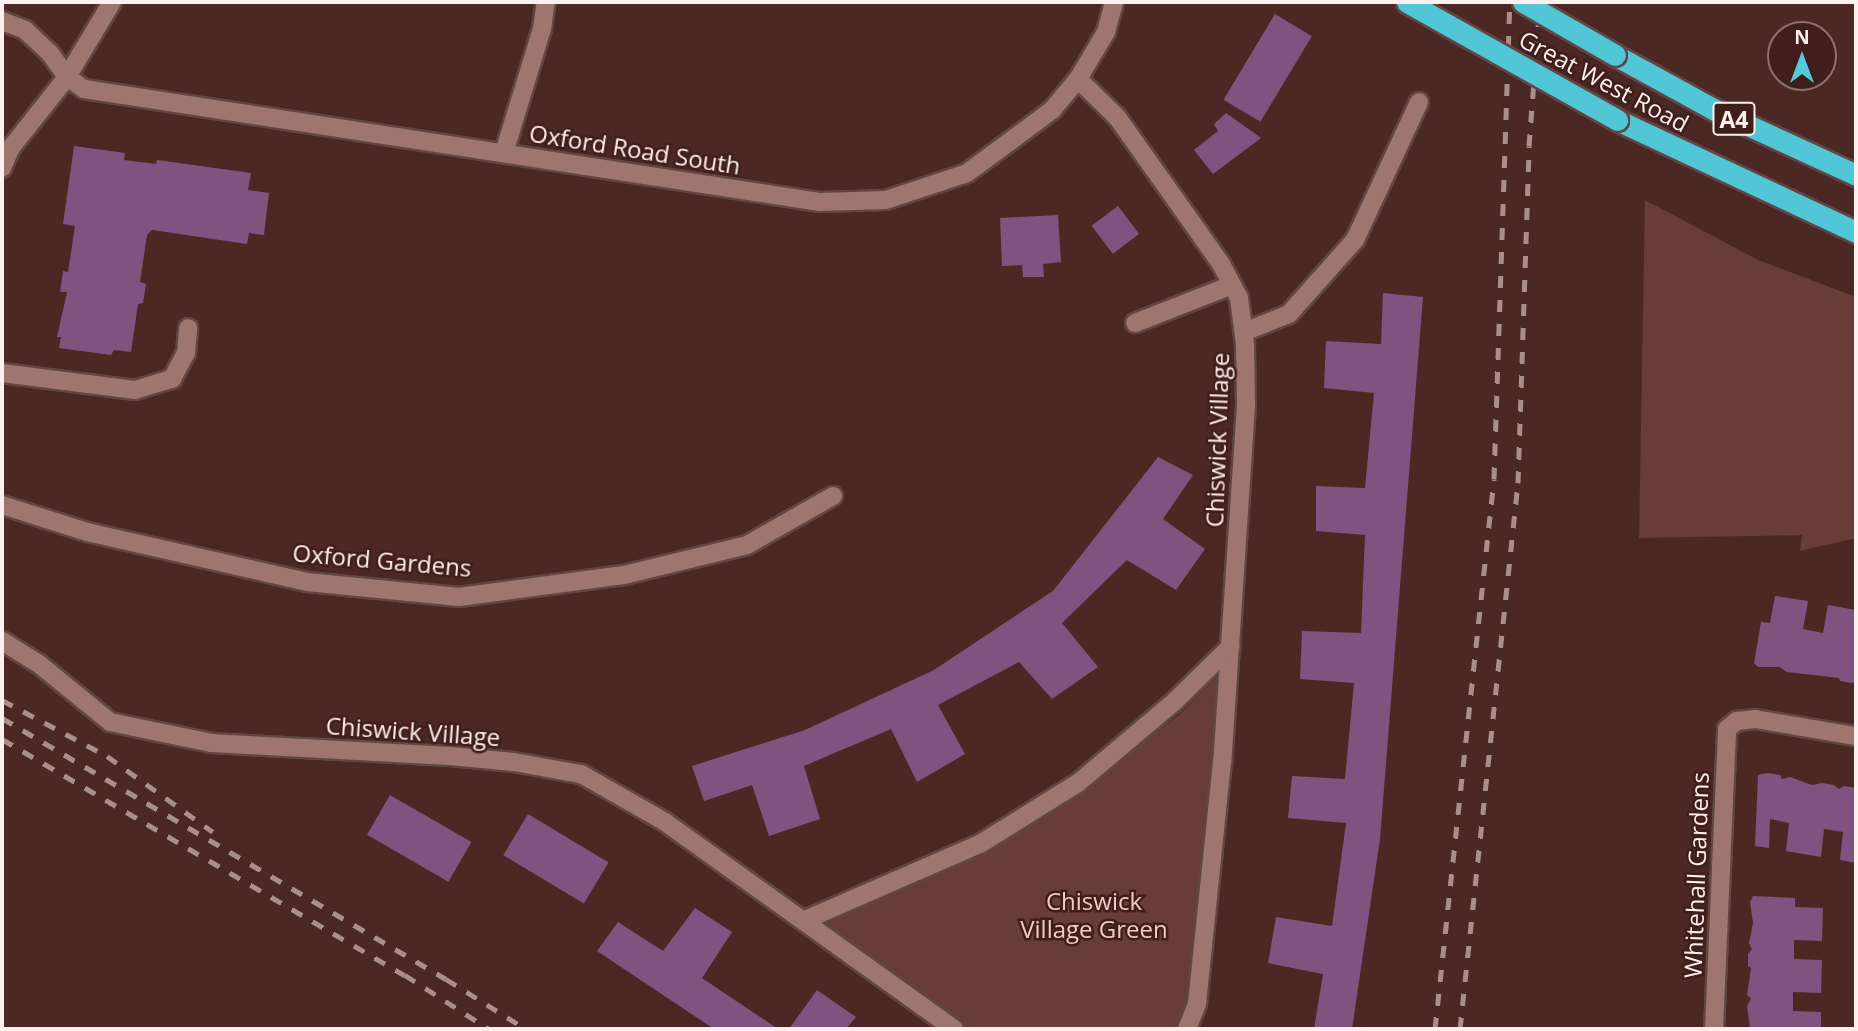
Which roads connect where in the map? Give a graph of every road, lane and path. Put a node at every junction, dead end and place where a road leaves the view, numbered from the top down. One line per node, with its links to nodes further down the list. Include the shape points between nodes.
1 (112, 2): 7 (street)
2 (546, 2): 10 (street)
3 (1114, 2): 8 (street, Oxford Road South, via 1105,32)
4 (1407, 2): 13 (highway, Great West Road / A4, bridge, via 1617,120)
5 (1523, 2): 12 (highway, Great West Road / A4, bridge, via 1715,110)
6 (2, 21): 7 (street, via 25,30)
7 (67, 77): 10 (street, Oxford Road South, via 84,89); 11 (street, via 10,149)
8 (1078, 79): 10 (street, Oxford Road South, via 1052,110 967,173 886,200 820,202); 14 (street, Chiswick Village, via 1116,117)
9 (1419, 102): 17 (street, via 1355,240 1289,314)
10 (504, 153)
11 (2, 168)
12 (1856, 175)
13 (1856, 232)
14 (1233, 285): 15 (street); 17 (street, Chiswick Village)
15 (1135, 323)
16 (188, 328): 18 (street, via 186,353 172,380 135,390)
17 (1244, 332): 22 (street, Chiswick Village, via 1246,405)
18 (2, 373)
19 (833, 496): 20 (street, Oxford Gardens, via 747,545 624,575 459,597 307,582 87,532)
20 (2, 505)
21 (2, 641): 24 (street, Chiswick Village, via 39,664 110,722 211,743 463,757 580,774 665,822)
22 (1231, 646): 24 (street, via 1175,701 1078,783 980,845); 26 (street, Chiswick Village, via 1203,954 1197,1004)
23 (1856, 736): 27 (street, Whitehall Gardens, via 1755,719 1731,723 1725,745)
24 (805, 920): 25 (street, Chiswick Village)
25 (954, 1029)
26 (1187, 1029)
27 (1714, 1029)

